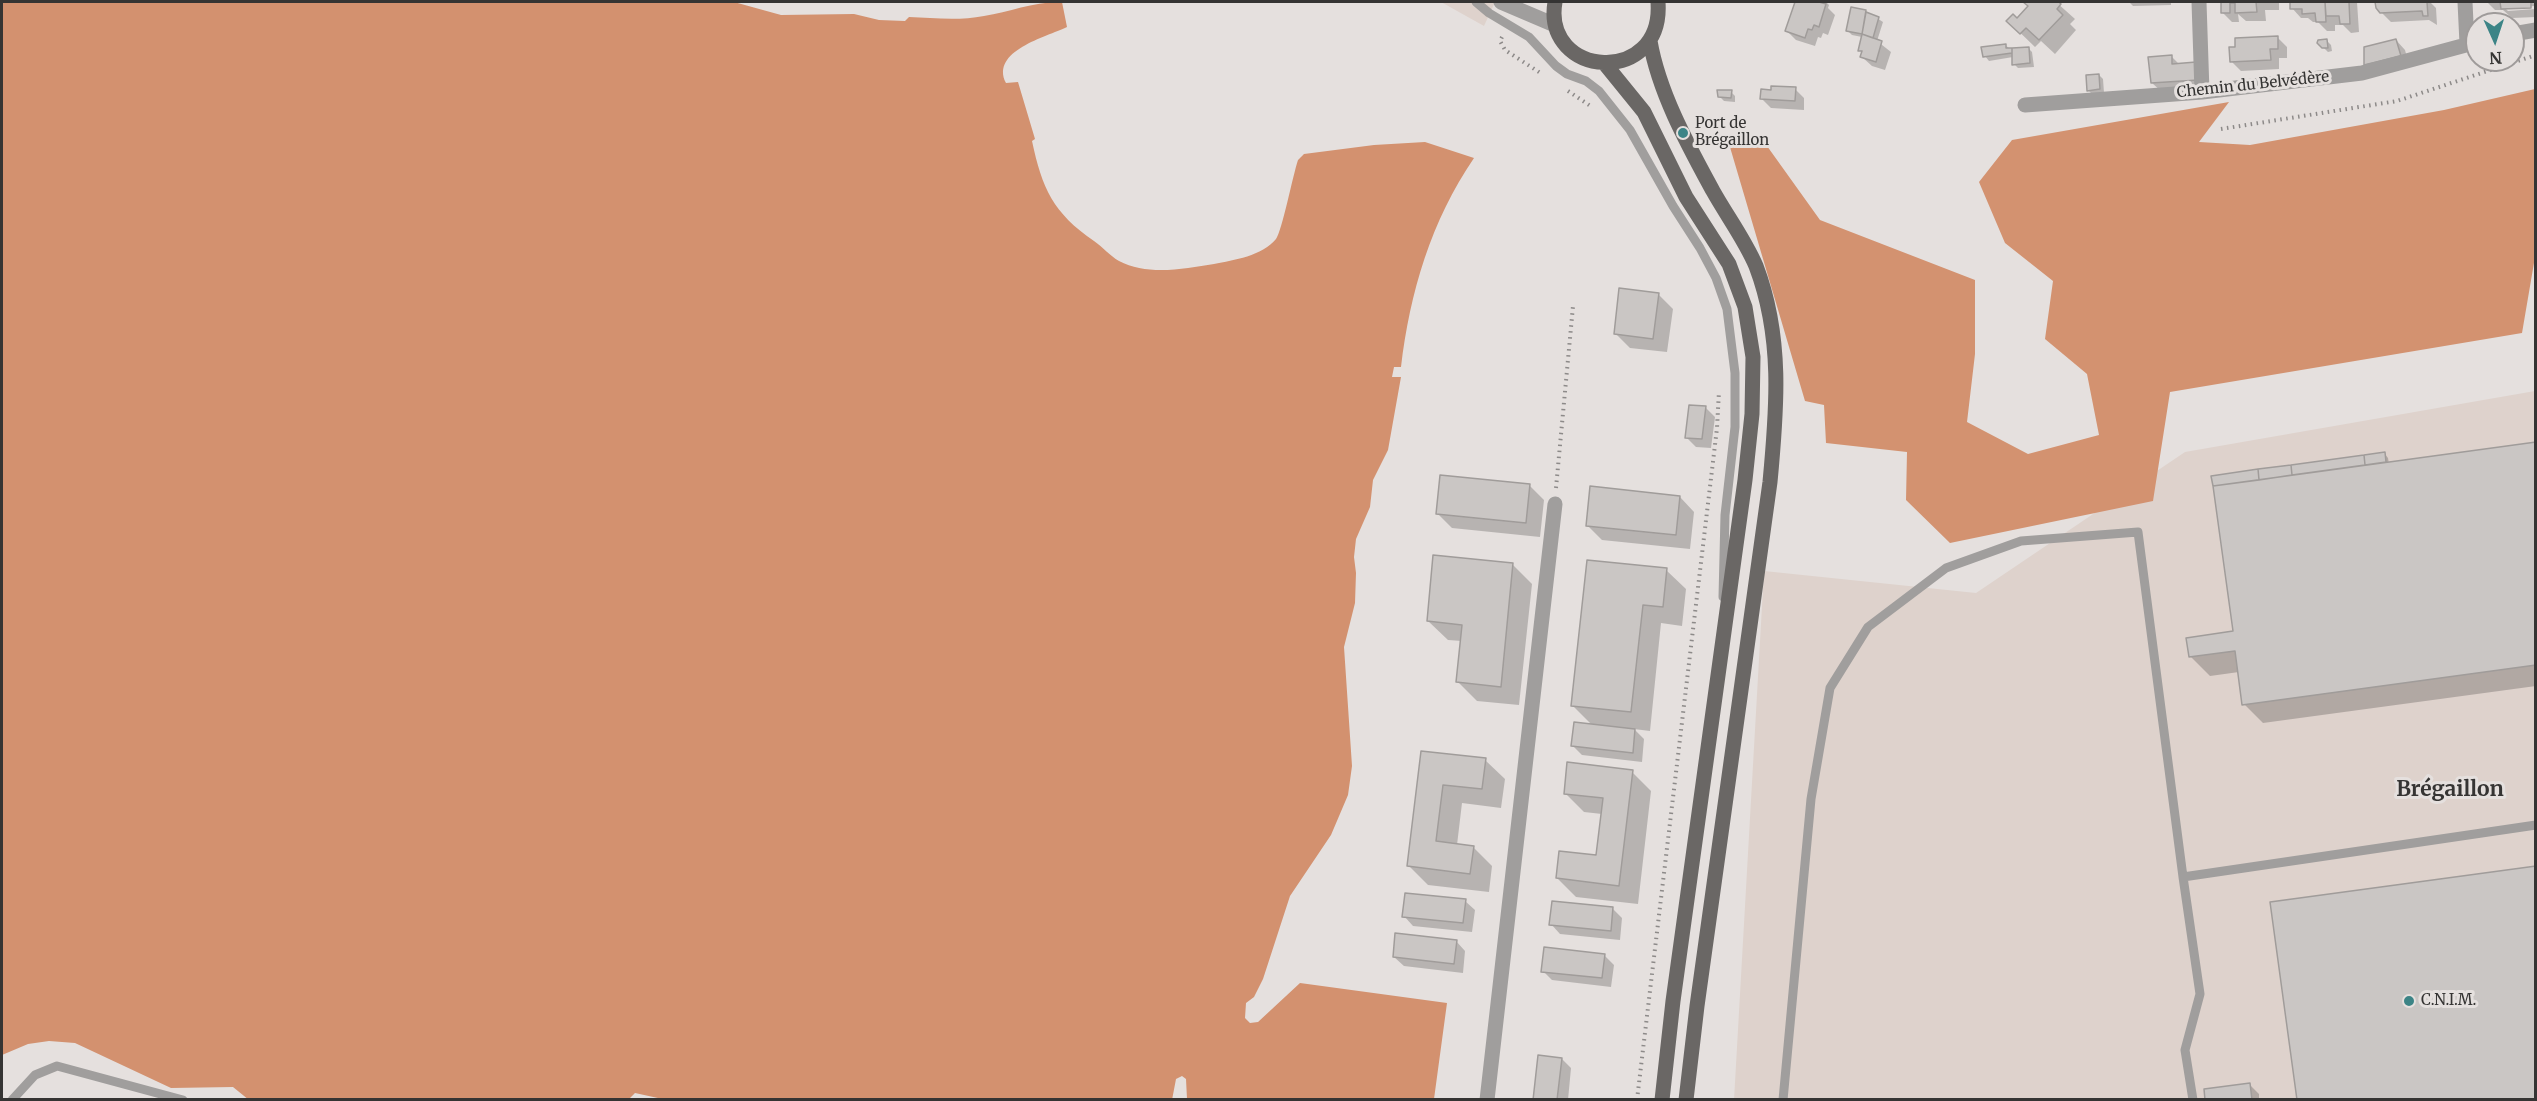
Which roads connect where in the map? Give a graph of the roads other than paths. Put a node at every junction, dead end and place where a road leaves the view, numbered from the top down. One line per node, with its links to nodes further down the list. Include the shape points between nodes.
1 (1476, 2): 13 (lane, via 1529,37 1557,66 1586,81 1614,108 1716,278 1727,309 1735,373)
2 (1501, 2): 6 (street)
3 (1555, 2): 6 (main road)
4 (1658, 2): 7 (main road, via 1658,21)
5 (2199, 2): 10 (street)
6 (1555, 25): 9 (main road, via 1560,38 1574,52 1591,62)
7 (1650, 41): 9 (main road, via 1630,58); 20 (main road, via 1683,134 1755,264 1768,304 1777,358 1770,482)
8 (2465, 45): 10 (street, Chemin du Belvédère, via 2362,74)
9 (1605, 64): 13 (main road, via 1644,112 1686,197 1729,264 1745,307 1753,357 1752,414)
10 (2202, 92): 11 (street, Chemin du Belvédère)
11 (2025, 105)
12 (1555, 504): 18 (street)
13 (1721, 653): 19 (main road)
14 (2535, 825): 15 (lane)
15 (2183, 877): 21 (lane, via 2138,532 2021,541 1946,568 1868,627 1830,688 1811,799); 22 (lane, via 2200,994 2185,1050)
16 (12, 1100): 17 (lane, via 35,1075 57,1066)
17 (183, 1100)
18 (1487, 1100)
19 (1662, 1100)
20 (1686, 1100)
21 (1783, 1100)
22 (2193, 1100)

